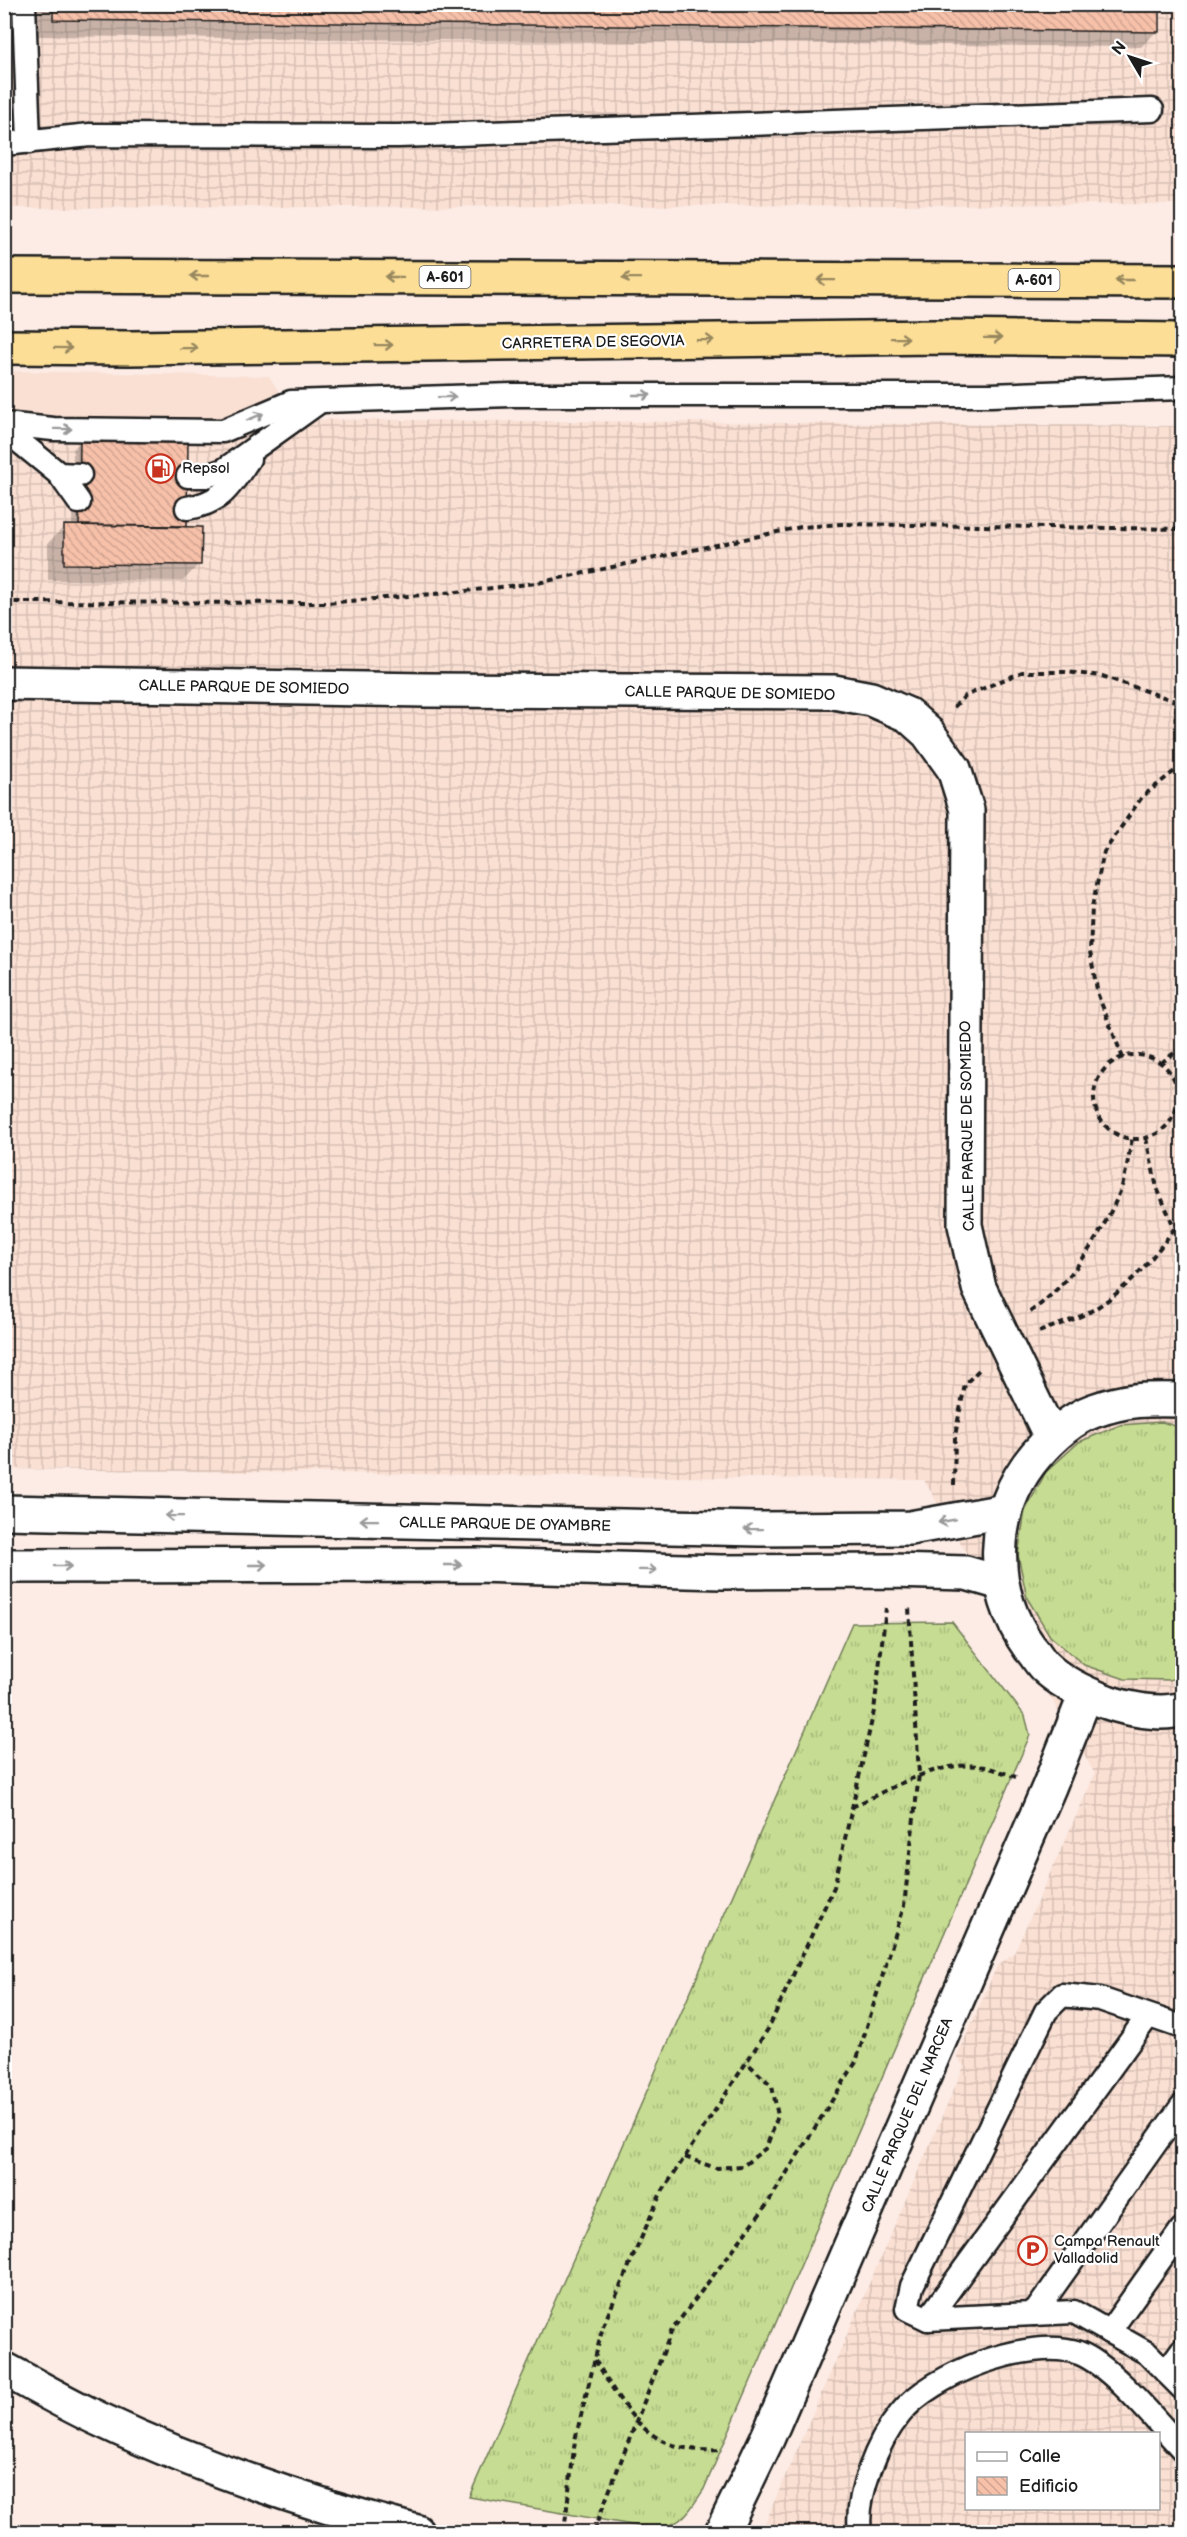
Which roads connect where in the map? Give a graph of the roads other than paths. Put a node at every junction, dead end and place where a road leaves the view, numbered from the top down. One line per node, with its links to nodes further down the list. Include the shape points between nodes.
1 (24, 4): 3 (lane)
2 (1152, 110): 3 (lane, via 398,136 90,135)
3 (30, 142): 4 (lane)
4 (4, 144)
5 (4, 276): 6 (highway, A-601, one-way to 5)
6 (1182, 280)
7 (1137, 340): 8 (highway, CARRETERA DE SEGOVIA); 9 (highway, CARRETERA DE SEGOVIA, one-way to 7, via 934,337); 10 (highway)
8 (1182, 340)
9 (4, 347)
10 (1182, 360)
11 (1182, 388): 12 (lane, one-way to 11, via 512,395 991,395)
12 (319, 402): 13 (lane, one-way to 12, via 53,429 223,431 291,402); 15 (lane)
13 (4, 424)
14 (4, 429): 17 (lane, via 69,475)
15 (257, 447): 16 (lane, via 224,470); 18 (lane, via 218,499)
16 (188, 476)
17 (80, 502)
18 (188, 508)
19 (4, 683): 21 (street, CALLE PARQUE DE SOMIEDO, via 834,693 871,699 908,715 928,733 954,769 967,810 965,1225 979,1288)
20 (1182, 1400): 21 (street, via 1138,1398 1091,1411)
21 (1052, 1437): 22 (street, via 1023,1471)
22 (1005, 1511): 23 (street, CALLE PARQUE DE OYAMBRE, one-way to 23, via 910,1528 759,1529); 25 (street, via 999,1547)
23 (4, 1512)
24 (4, 1566): 25 (street, one-way to 25, via 477,1565 721,1572 900,1571 966,1573)
25 (1001, 1583): 26 (street, via 1016,1628 1044,1666)
26 (1086, 1694): 27 (street, via 1129,1710); 41 (street, CALLE PARQUE DEL NARCEA, via 768,2437)
27 (1182, 1709)
28 (1149, 2016): 29 (lane); 33 (lane); 33 (lane, via 1100,1999 1062,1995 1046,2011 912,2286 907,2309)
29 (1182, 2027)
30 (1182, 2106): 32 (lane)
31 (1182, 2229): 34 (lane)
32 (1034, 2314): 33 (lane); 34 (lane, via 1074,2312)
33 (928, 2319)
34 (1109, 2332): 37 (lane, via 1147,2353)
35 (1182, 2350): 37 (lane)
36 (4, 2369): 40 (street, via 100,2420 213,2467 321,2506)
37 (1166, 2372): 38 (lane)
38 (1182, 2388)
39 (1182, 2449): 42 (lane, via 1114,2376 1080,2354 1044,2348 998,2357 932,2387 901,2412 877,2450 865,2483)
40 (415, 2532)
41 (722, 2532)
42 (860, 2532)

